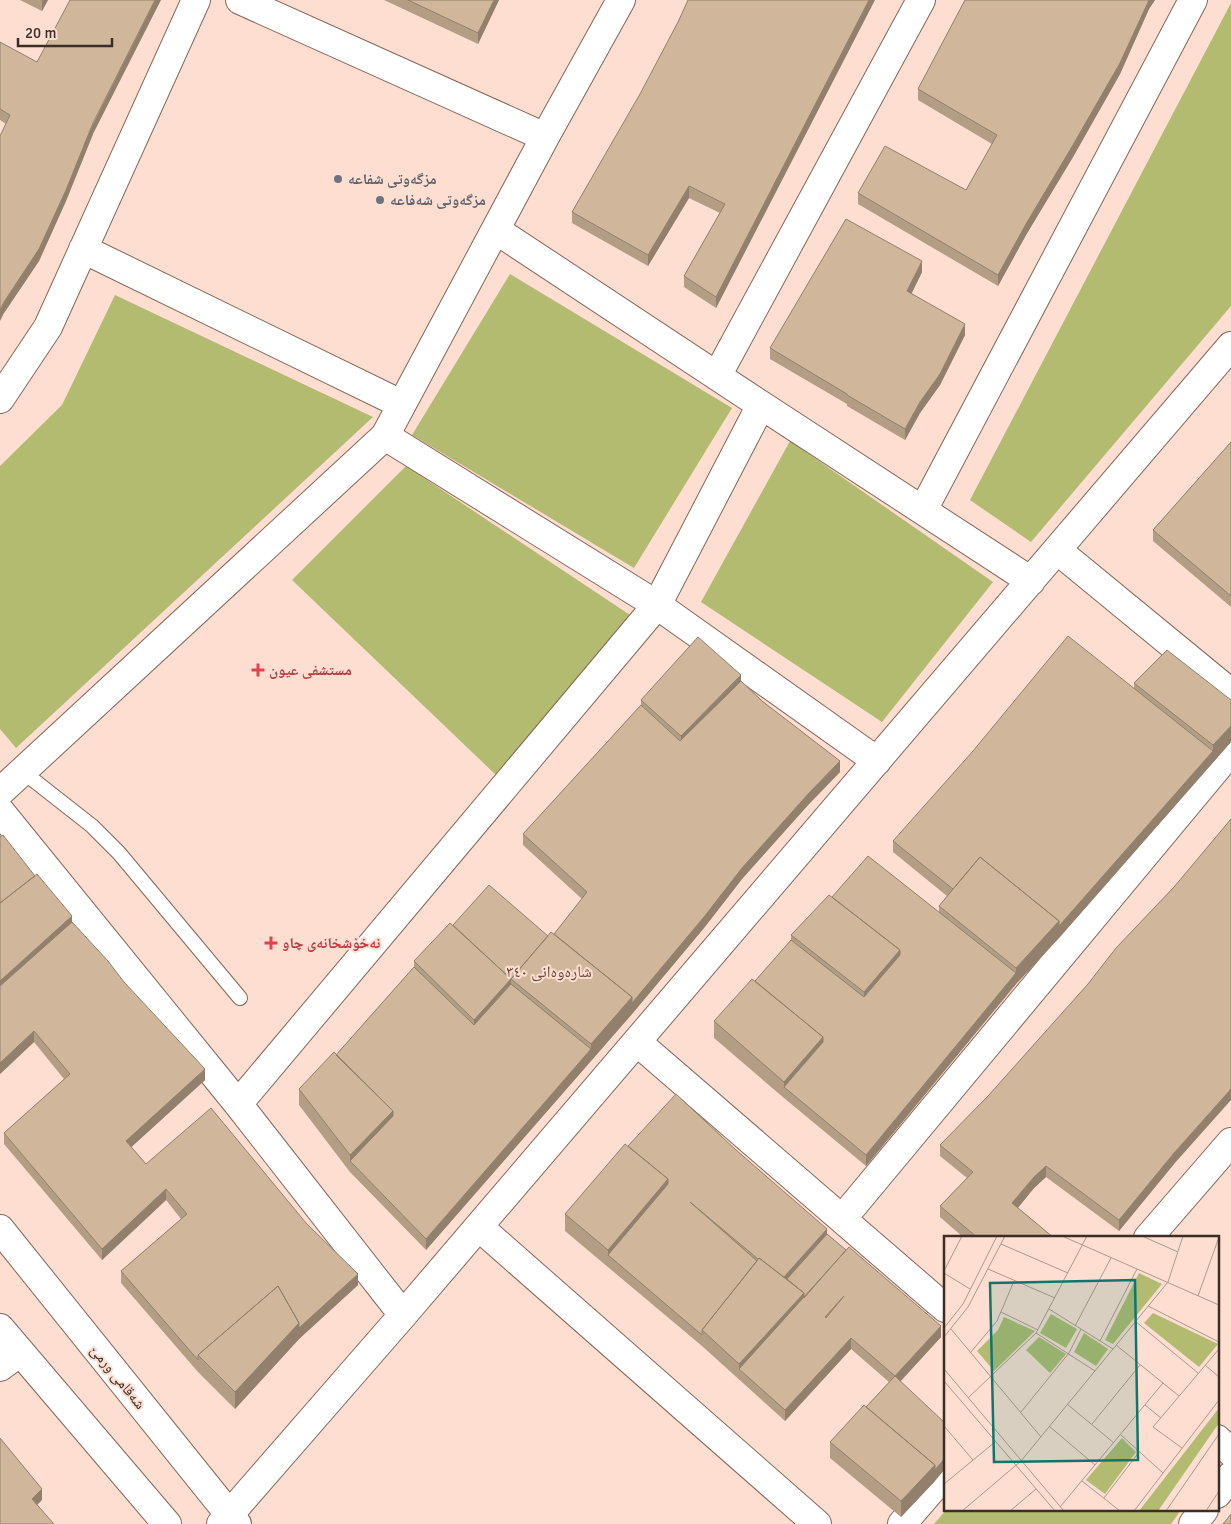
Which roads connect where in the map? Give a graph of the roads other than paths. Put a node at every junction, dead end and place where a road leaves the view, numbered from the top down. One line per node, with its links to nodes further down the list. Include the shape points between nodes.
1 (196, 0): 8 (street)
2 (240, 0): 6 (street)
3 (621, 0): 6 (street)
4 (921, 0): 10 (street)
5 (1193, 0): 15 (street)
6 (545, 137): 7 (street)
7 (496, 230): 10 (street); 12 (street)
8 (84, 249): 11 (street, via 48,327); 12 (street)
9 (1230, 349): 16 (street)
10 (717, 376): 13 (street)
11 (0, 399)
12 (401, 404): 14 (street)
13 (761, 405): 15 (street); 18 (street)
14 (385, 436): 18 (street); 22 (street)
15 (923, 510): 17 (street)
16 (1058, 550): 17 (street); 19 (street)
17 (1031, 580): 21 (street)
18 (657, 605): 21 (street); 27 (street)
19 (1231, 693)
20 (1231, 751): 29 (street)
21 (877, 760): 26 (street)
22 (22, 771): 23 (street); 25 (lane, via 92,826 119,853)
23 (0, 792)
24 (0, 811): 27 (street)
25 (240, 998)
26 (637, 1042): 29 (street); 30 (street)
27 (238, 1104): 34 (street)
28 (1231, 1142): 32 (street)
29 (842, 1219): 33 (street)
30 (479, 1227): 34 (street); 45 (street)
31 (0, 1229): 43 (street, شەقامی ورمێ)
32 (1150, 1236)
33 (944, 1307)
34 (403, 1315): 43 (street)
35 (0, 1328): 36 (street)
36 (10, 1360): 44 (street)
37 (1218, 1440): 38 (street)
38 (1231, 1452)
39 (944, 1475): 46 (street)
40 (1231, 1476): 41 (street)
41 (1218, 1493)
42 (1202, 1512): 47 (street)
43 (229, 1521)
44 (167, 1524)
45 (818, 1524)
46 (902, 1524)
47 (1193, 1524)

